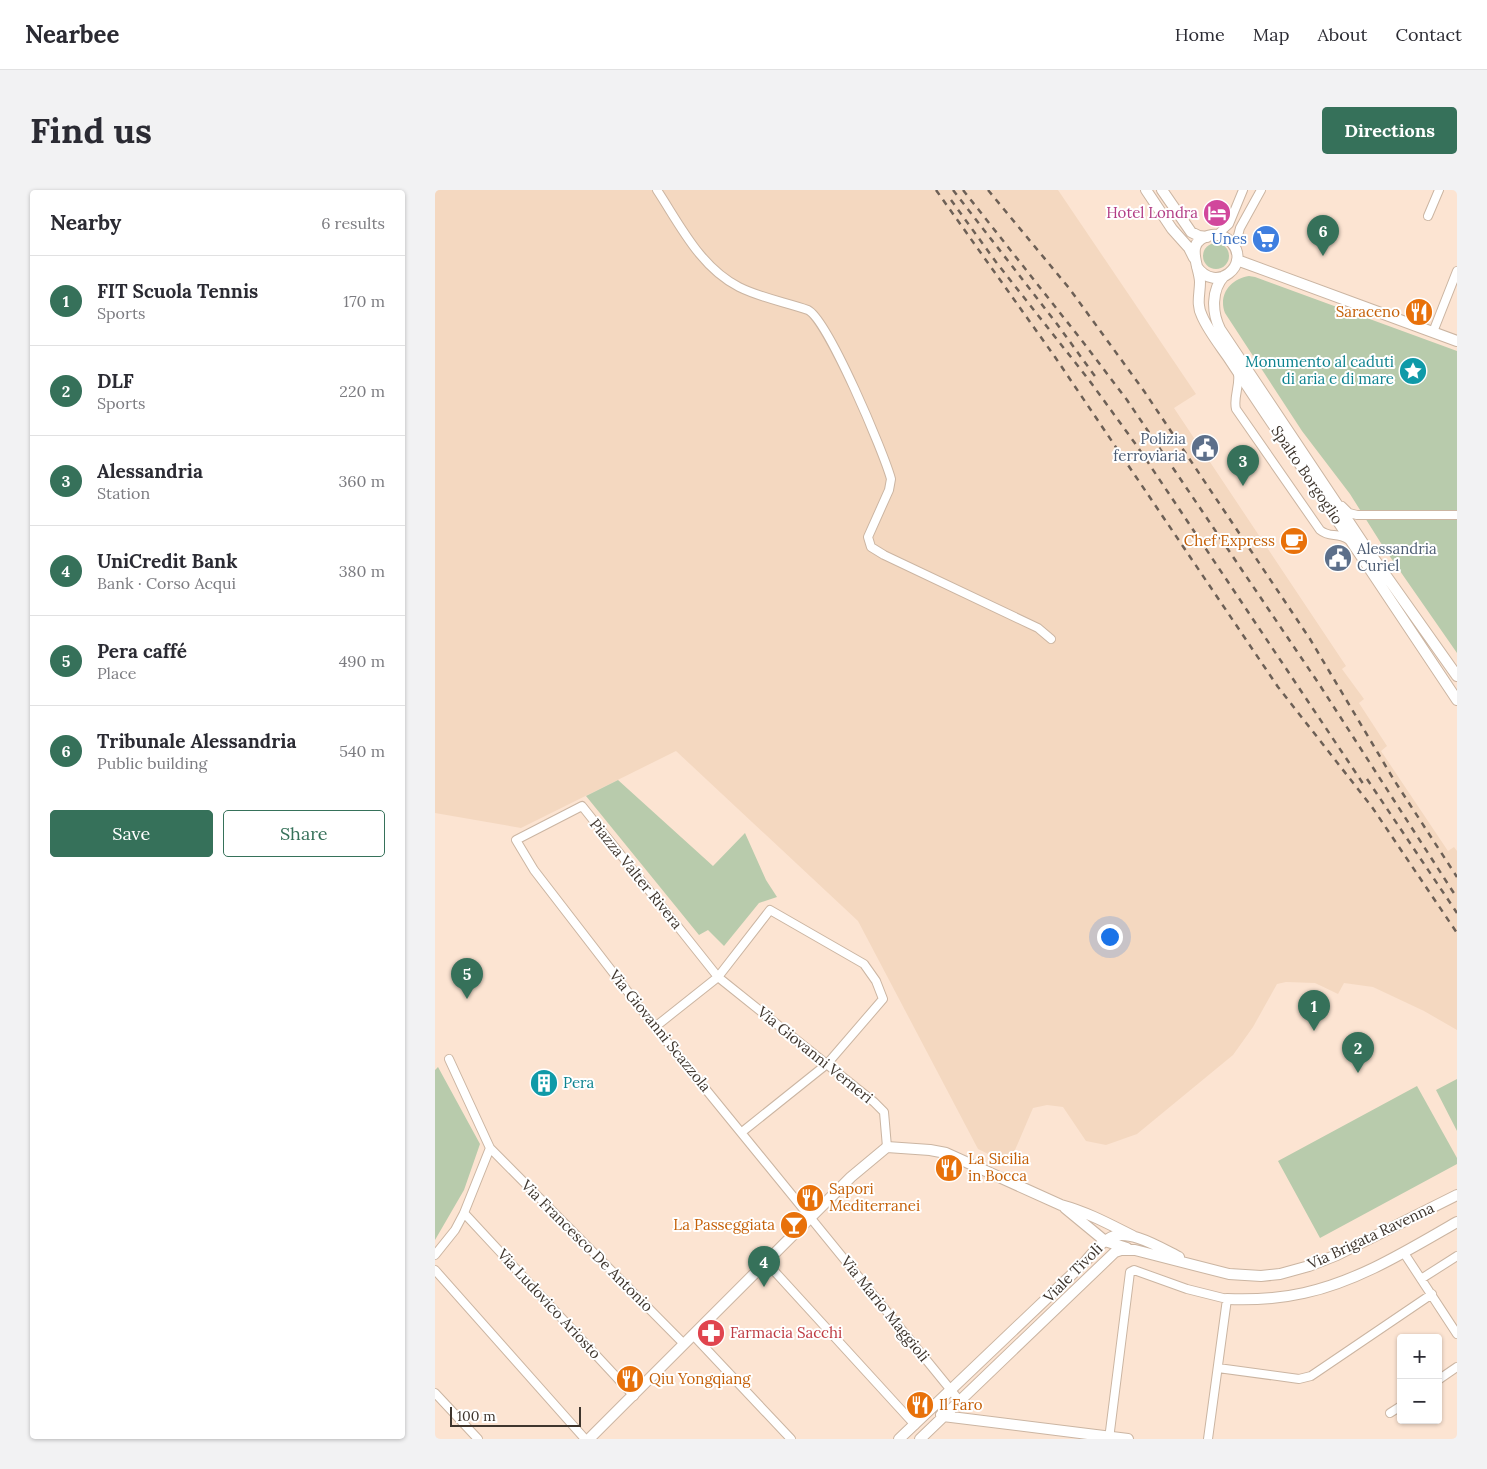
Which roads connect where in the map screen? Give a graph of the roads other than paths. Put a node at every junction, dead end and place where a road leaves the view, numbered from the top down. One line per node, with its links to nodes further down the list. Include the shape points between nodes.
1 (657, 190): 23 (street, via 711,268 756,294 808,310 820,322 838,354 891,479 868,537 871,547 1038,628)
2 (1146, 190): 11 (main road, via 1189,248)
3 (1162, 190): 8 (main road, via 1191,232)
4 (1243, 190): 8 (street, via 1229,224)
5 (1261, 190): 9 (street, via 1240,228)
6 (1439, 190): 7 (street)
7 (1428, 216)
8 (1212, 236): 9 (main road, via 1226,238); 11 (main road, via 1196,246)
9 (1235, 247): 10 (main road)
10 (1237, 260): 13 (main road, via 1233,270); 14 (main road)
11 (1195, 263): 13 (main road, via 1203,274 1211,278); 16 (main road, Spalto Borgoglio, via 1202,316)
12 (1457, 272): 14 (street)
13 (1224, 276): 18 (main road, Spalto Borgoglio, via 1215,294 1216,322)
14 (1433, 332): 15 (main road)
15 (1457, 341)
16 (1238, 372): 17 (main road, Spalto Borgoglio); 19 (street)
17 (1244, 383): 18 (street, via 1252,383); 19 (street); 22 (main road, Spalto Borgoglio)
18 (1260, 390): 20 (main road, Spalto Borgoglio)
19 (1237, 394): 22 (street, via 1236,409 1320,530)
20 (1326, 488): 21 (street, via 1344,509 1353,514); 24 (main road, Spalto Borgoglio)
21 (1457, 515)
22 (1351, 541): 25 (main road, Spalto Borgoglio)
23 (1051, 639)
24 (1457, 676)
25 (1457, 700)
26 (516, 840): 27 (street, Piazza Valter Rivera, via 582,806); 28 (street, Via Giovanni Scazzola, via 534,870)
27 (718, 977): 28 (street); 30 (street, Via Giovanni Verneri); 30 (street, via 770,910 865,964 877,981 883,999)
28 (655, 1027): 31 (street, Via Giovanni Scazzola)
29 (449, 1059): 33 (street, Via Francesco De Antonio)
30 (827, 1064): 31 (street); 32 (street, Via Giovanni Verneri, via 884,1112)
31 (742, 1132): 37 (street, Via Giovanni Scazzola)
32 (887, 1147): 35 (main road, via 946,1154); 37 (main road)
33 (490, 1148): 36 (street); 55 (street, Via Francesco De Antonio)
34 (1457, 1195): 48 (main road, Via Brigata Ravenna, via 1337,1255 1298,1270 1250,1276 1217,1272)
35 (1061, 1205): 39 (main road); 40 (main road, via 1079,1210)
36 (464, 1213): 44 (street); 61 (street, Via Ludovico Ariosto)
37 (810, 1218): 46 (main road); 59 (street, Via Mario Maggioli)
38 (1457, 1222): 43 (main road)
39 (1086, 1226): 41 (main road); 47 (main road, via 1095,1242)
40 (1133, 1236): 41 (main road, Viale Tivoli, via 1117,1235); 48 (main road)
41 (1105, 1241): 42 (main road); 47 (main road, Viale Tivoli)
42 (1131, 1249): 48 (main road); 62 (main road, Viale Tivoli, via 1121,1250 1112,1256)
43 (1403, 1253): 50 (street); 52 (main road, via 1303,1294 1268,1299)
44 (435, 1255)
45 (1457, 1256): 50 (street)
46 (766, 1262): 54 (main road); 67 (street)
47 (1085, 1262): 59 (main road, Viale Tivoli)
48 (1195, 1265)
49 (435, 1270): 70 (street)
50 (1421, 1279): 51 (street)
51 (1432, 1294): 53 (street); 57 (street, via 1311,1376 1299,1379)
52 (1227, 1299): 57 (street); 68 (street, via 1131,1271)
53 (1457, 1334)
54 (693, 1335): 55 (main road); 72 (street)
55 (684, 1344): 61 (main road)
56 (1457, 1367): 58 (street)
57 (1218, 1368): 76 (street)
58 (1439, 1379)
59 (951, 1390): 62 (street, Via Mario Maggioli); 63 (main road, Viale Tivoli)
60 (435, 1393): 69 (street)
61 (634, 1396): 71 (main road)
62 (959, 1400): 66 (main road, Viale Tivoli)
63 (933, 1408): 66 (main road); 67 (main road, Viale Tivoli)
64 (1397, 1409): 65 (street)
65 (1390, 1413)
66 (943, 1416): 68 (main road); 74 (main road, Viale Tivoli)
67 (915, 1425): 73 (main road, Viale Tivoli)
68 (1109, 1438): 75 (main road)
69 (478, 1439)
70 (585, 1439)
71 (589, 1439)
72 (791, 1439)
73 (899, 1439)
74 (919, 1439)
75 (1128, 1439)
76 (1208, 1439)

